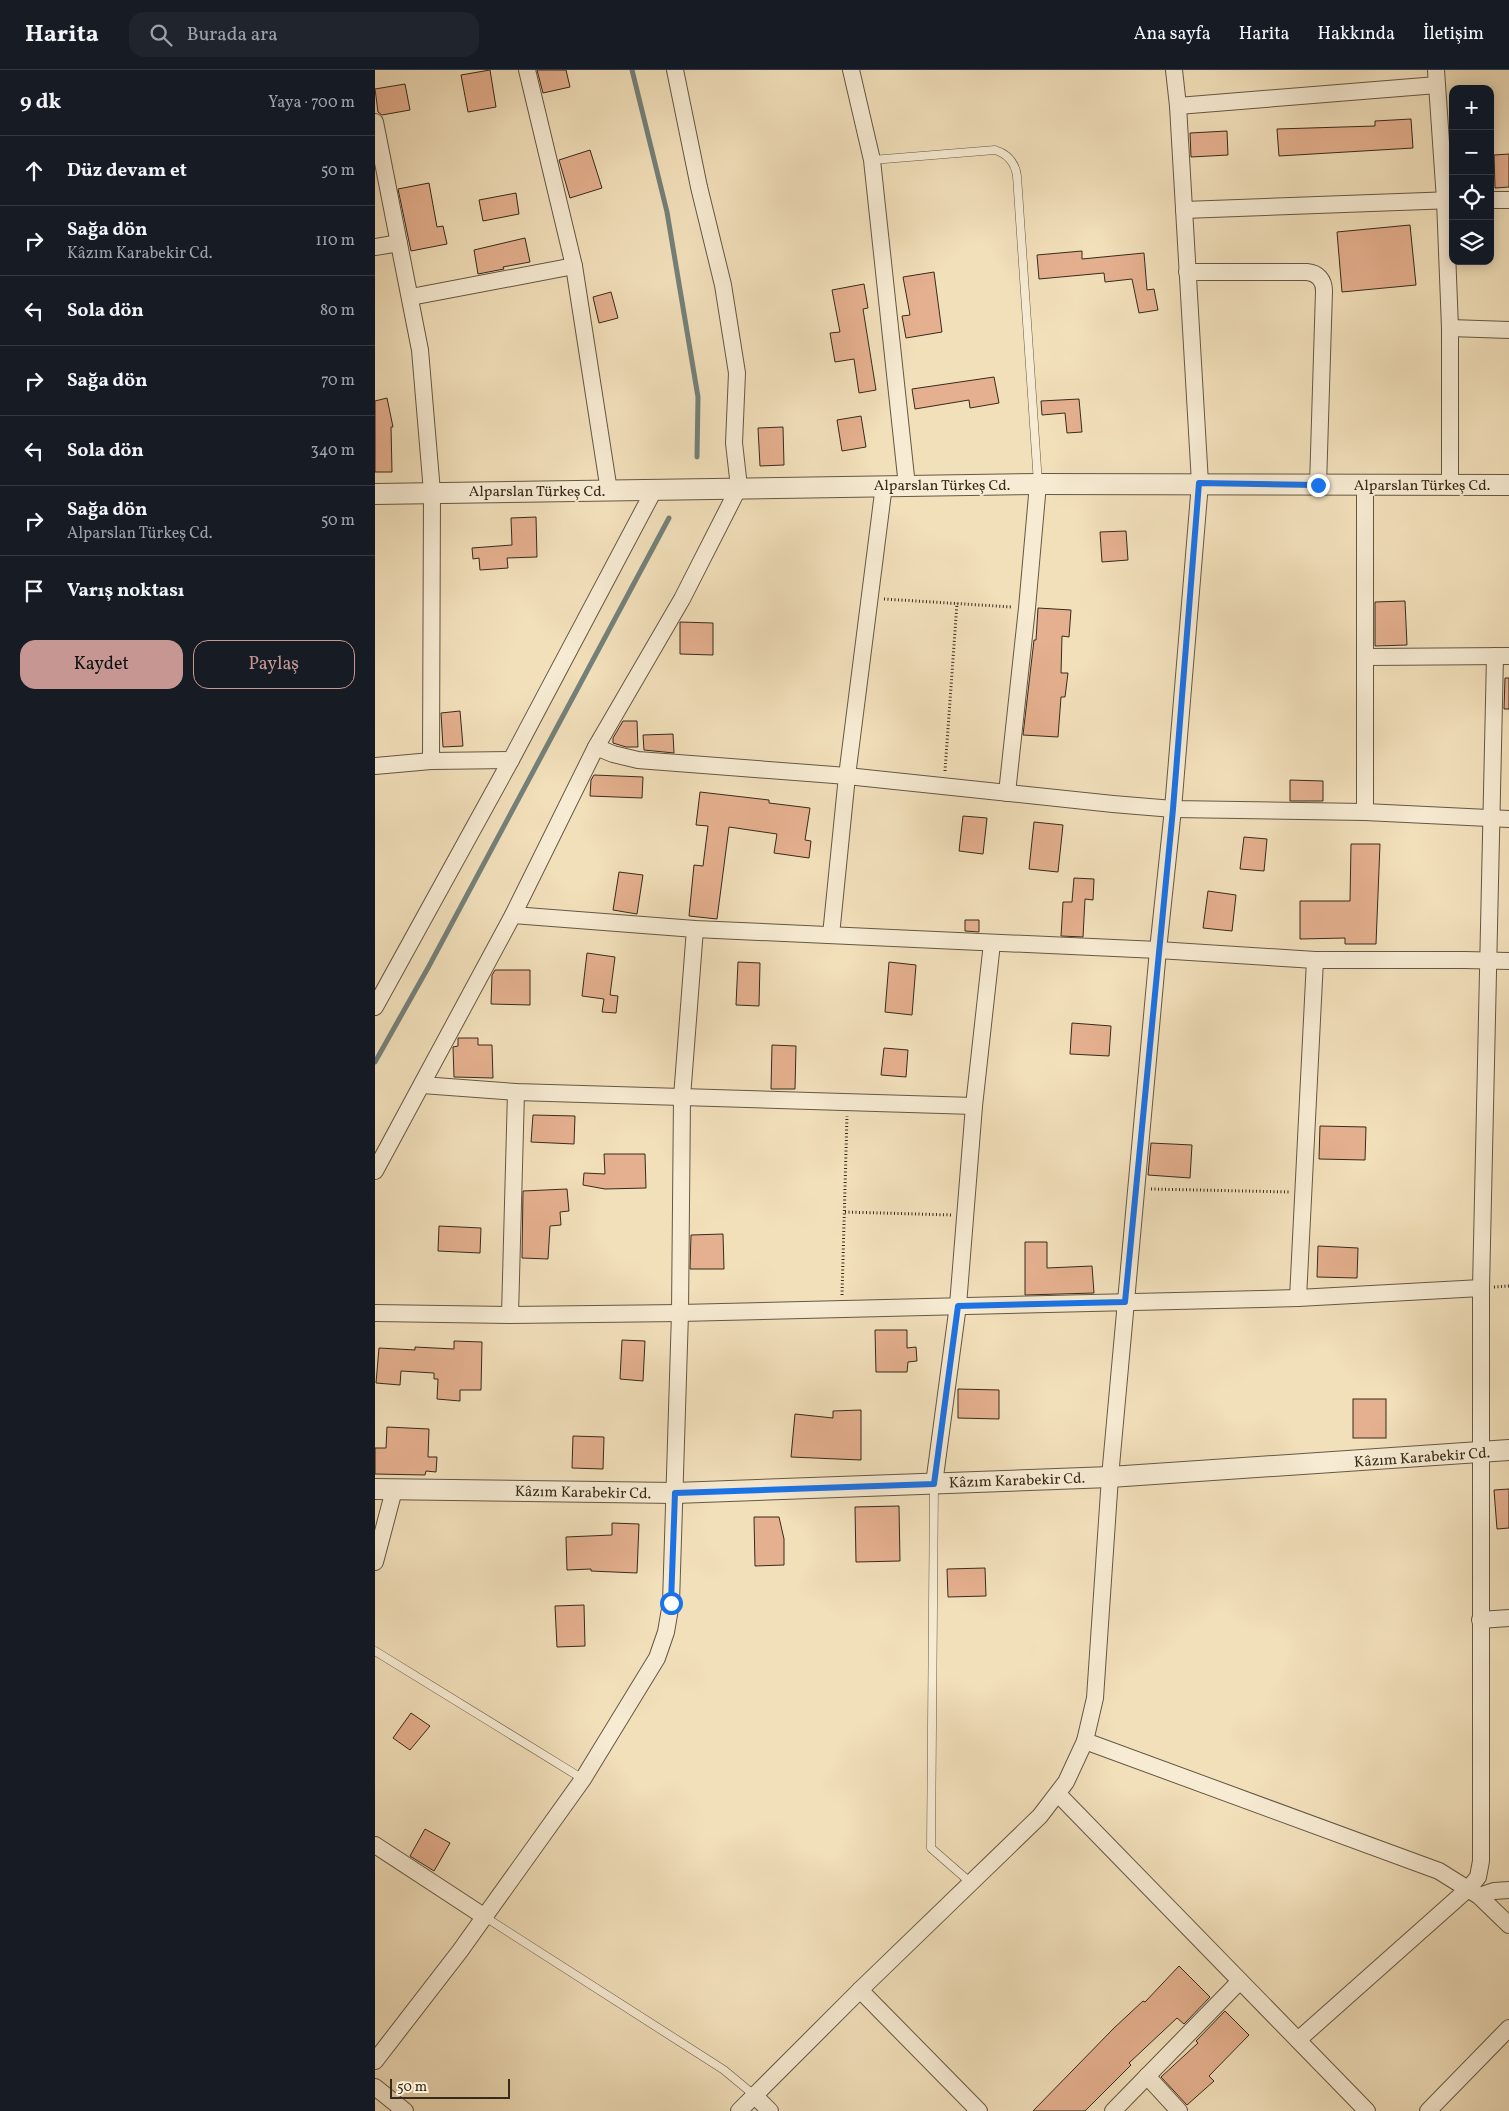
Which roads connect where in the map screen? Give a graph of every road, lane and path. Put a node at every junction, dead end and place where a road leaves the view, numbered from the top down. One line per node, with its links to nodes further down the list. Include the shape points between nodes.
1 (527, 70): 16 (street)
2 (675, 70): 29 (street, via 723,286 737,373 734,443)
3 (851, 70): 8 (street)
4 (1173, 70): 6 (street)
5 (1437, 78): 6 (street); 9 (street)
6 (1178, 106): 12 (street)
7 (375, 122): 14 (street)
8 (872, 160): 22 (lane, via 995,150 1014,164); 28 (street)
9 (1449, 200): 12 (street)
10 (1494, 200): 11 (street)
11 (1509, 200)
12 (1184, 210): 17 (street)
13 (1449, 220): 19 (street)
14 (399, 243): 15 (street); 18 (street)
15 (375, 247)
16 (574, 266): 18 (street); 31 (street)
17 (1187, 272): 21 (street); 25 (street, via 1307,272 1316,274 1323,281)
18 (411, 297): 32 (street, via 420,350)
19 (1450, 328): 20 (street); 24 (street)
20 (1509, 330)
21 (1199, 483): 22 (street, Alparslan Türkeş Cd.); 25 (street, Alparslan Türkeş Cd.); 46 (street)
22 (1038, 484): 28 (street, Alparslan Türkeş Cd.); 36 (street)
23 (1365, 484): 24 (street, Alparslan Türkeş Cd.); 25 (street, Alparslan Türkeş Cd.); 38 (street)
24 (1450, 484): 26 (street, Alparslan Türkeş Cd.)
25 (1318, 485)
26 (1509, 485)
27 (884, 486): 28 (street, Alparslan Türkeş Cd.); 29 (street, Alparslan Türkeş Cd.); 34 (street)
28 (907, 486)
29 (739, 487): 30 (street, Alparslan Türkeş Cd.); 39 (street, via 682,599)
30 (654, 490): 31 (street, Alparslan Türkeş Cd.); 40 (street)
31 (609, 491): 32 (street, Alparslan Türkeş Cd.)
32 (432, 492): 33 (street, Alparslan Türkeş Cd.); 41 (street)
33 (375, 494)
34 (871, 598): 35 (path); 43 (street)
35 (957, 603): 36 (path); 44 (path)
36 (1027, 608): 45 (street)
37 (1502, 656): 38 (street); 48 (street)
38 (1366, 657): 47 (street)
39 (596, 748): 43 (street, via 638,760); 50 (street)
40 (511, 760): 41 (street); 58 (street)
41 (431, 761): 42 (street)
42 (375, 766)
43 (847, 776): 44 (street); 52 (street)
44 (944, 787): 45 (street)
45 (1007, 793): 46 (street)
46 (1173, 809): 47 (street); 54 (street)
47 (1365, 812): 48 (street)
48 (1492, 818): 49 (street); 56 (street)
49 (1509, 819)
50 (513, 915): 51 (street); 59 (street)
51 (695, 929): 52 (street); 61 (street)
52 (831, 935): 53 (street)
53 (992, 944): 54 (street); 63 (street)
54 (1158, 950): 55 (street); 65 (street)
55 (1315, 960): 56 (street); 66 (street)
56 (1487, 961): 57 (street); 69 (street)
57 (1509, 962)
58 (375, 1007)
59 (422, 1085): 60 (street); 64 (street)
60 (516, 1092): 61 (street); 76 (street)
61 (682, 1097): 62 (street); 75 (street)
62 (848, 1103): 63 (street); 67 (path)
63 (974, 1106): 68 (street)
64 (375, 1171)
65 (1137, 1189): 66 (path); 71 (street)
66 (1303, 1192): 70 (street)
67 (845, 1212): 68 (path); 73 (path)
68 (966, 1215): 72 (street)
69 (1481, 1288): 70 (street); 78 (street)
70 (1297, 1298): 71 (street)
71 (1125, 1302): 72 (street); 79 (street)
72 (958, 1306): 73 (street); 80 (street)
73 (842, 1309): 75 (street)
74 (375, 1312): 76 (street)
75 (680, 1313): 76 (street); 82 (street)
76 (510, 1314)
77 (1509, 1450): 78 (street, Kâzım Karabekir Cd.)
78 (1482, 1453): 79 (street, Kâzım Karabekir Cd.); 85 (street)
79 (1109, 1476): 80 (street, Kâzım Karabekir Cd.); 87 (street, via 1095,1698)
80 (934, 1484): 82 (street, Kâzım Karabekir Cd.); 91 (lane, via 931,1848)
81 (385, 1490): 82 (street, Kâzım Karabekir Cd.); 83 (street, via 388,1520)
82 (675, 1493): 88 (street, via 671,1603 666,1632 644,1681)
83 (375, 1562)
84 (1509, 1618): 85 (street)
85 (1480, 1620): 93 (street, via 1481,1861)
86 (375, 1651): 88 (lane)
87 (1085, 1741): 89 (street); 93 (street, via 1439,1871)
88 (583, 1778): 94 (street)
89 (1058, 1794): 91 (street, via 1040,1816); 96 (street)
90 (375, 1845): 94 (street)
91 (971, 1883): 97 (street)
92 (1509, 1890): 93 (street)
93 (1474, 1892): 95 (street); 99 (street)
94 (485, 1916): 100 (street); 103 (lane, via 724,2070)
95 (1509, 1925)
96 (1239, 1980): 99 (street); 101 (street)
97 (860, 1990): 103 (street); 107 (street)
98 (1509, 2028): 111 (street)
99 (1298, 2040): 110 (street)
100 (375, 2061)
101 (1147, 2076): 108 (street); 109 (street)
102 (375, 2087): 104 (street)
103 (754, 2095): 105 (street); 106 (street)
104 (405, 2111)
105 (739, 2111)
106 (770, 2111)
107 (979, 2111)
108 (1113, 2111)
109 (1179, 2111)
110 (1367, 2111)
111 (1428, 2111)

